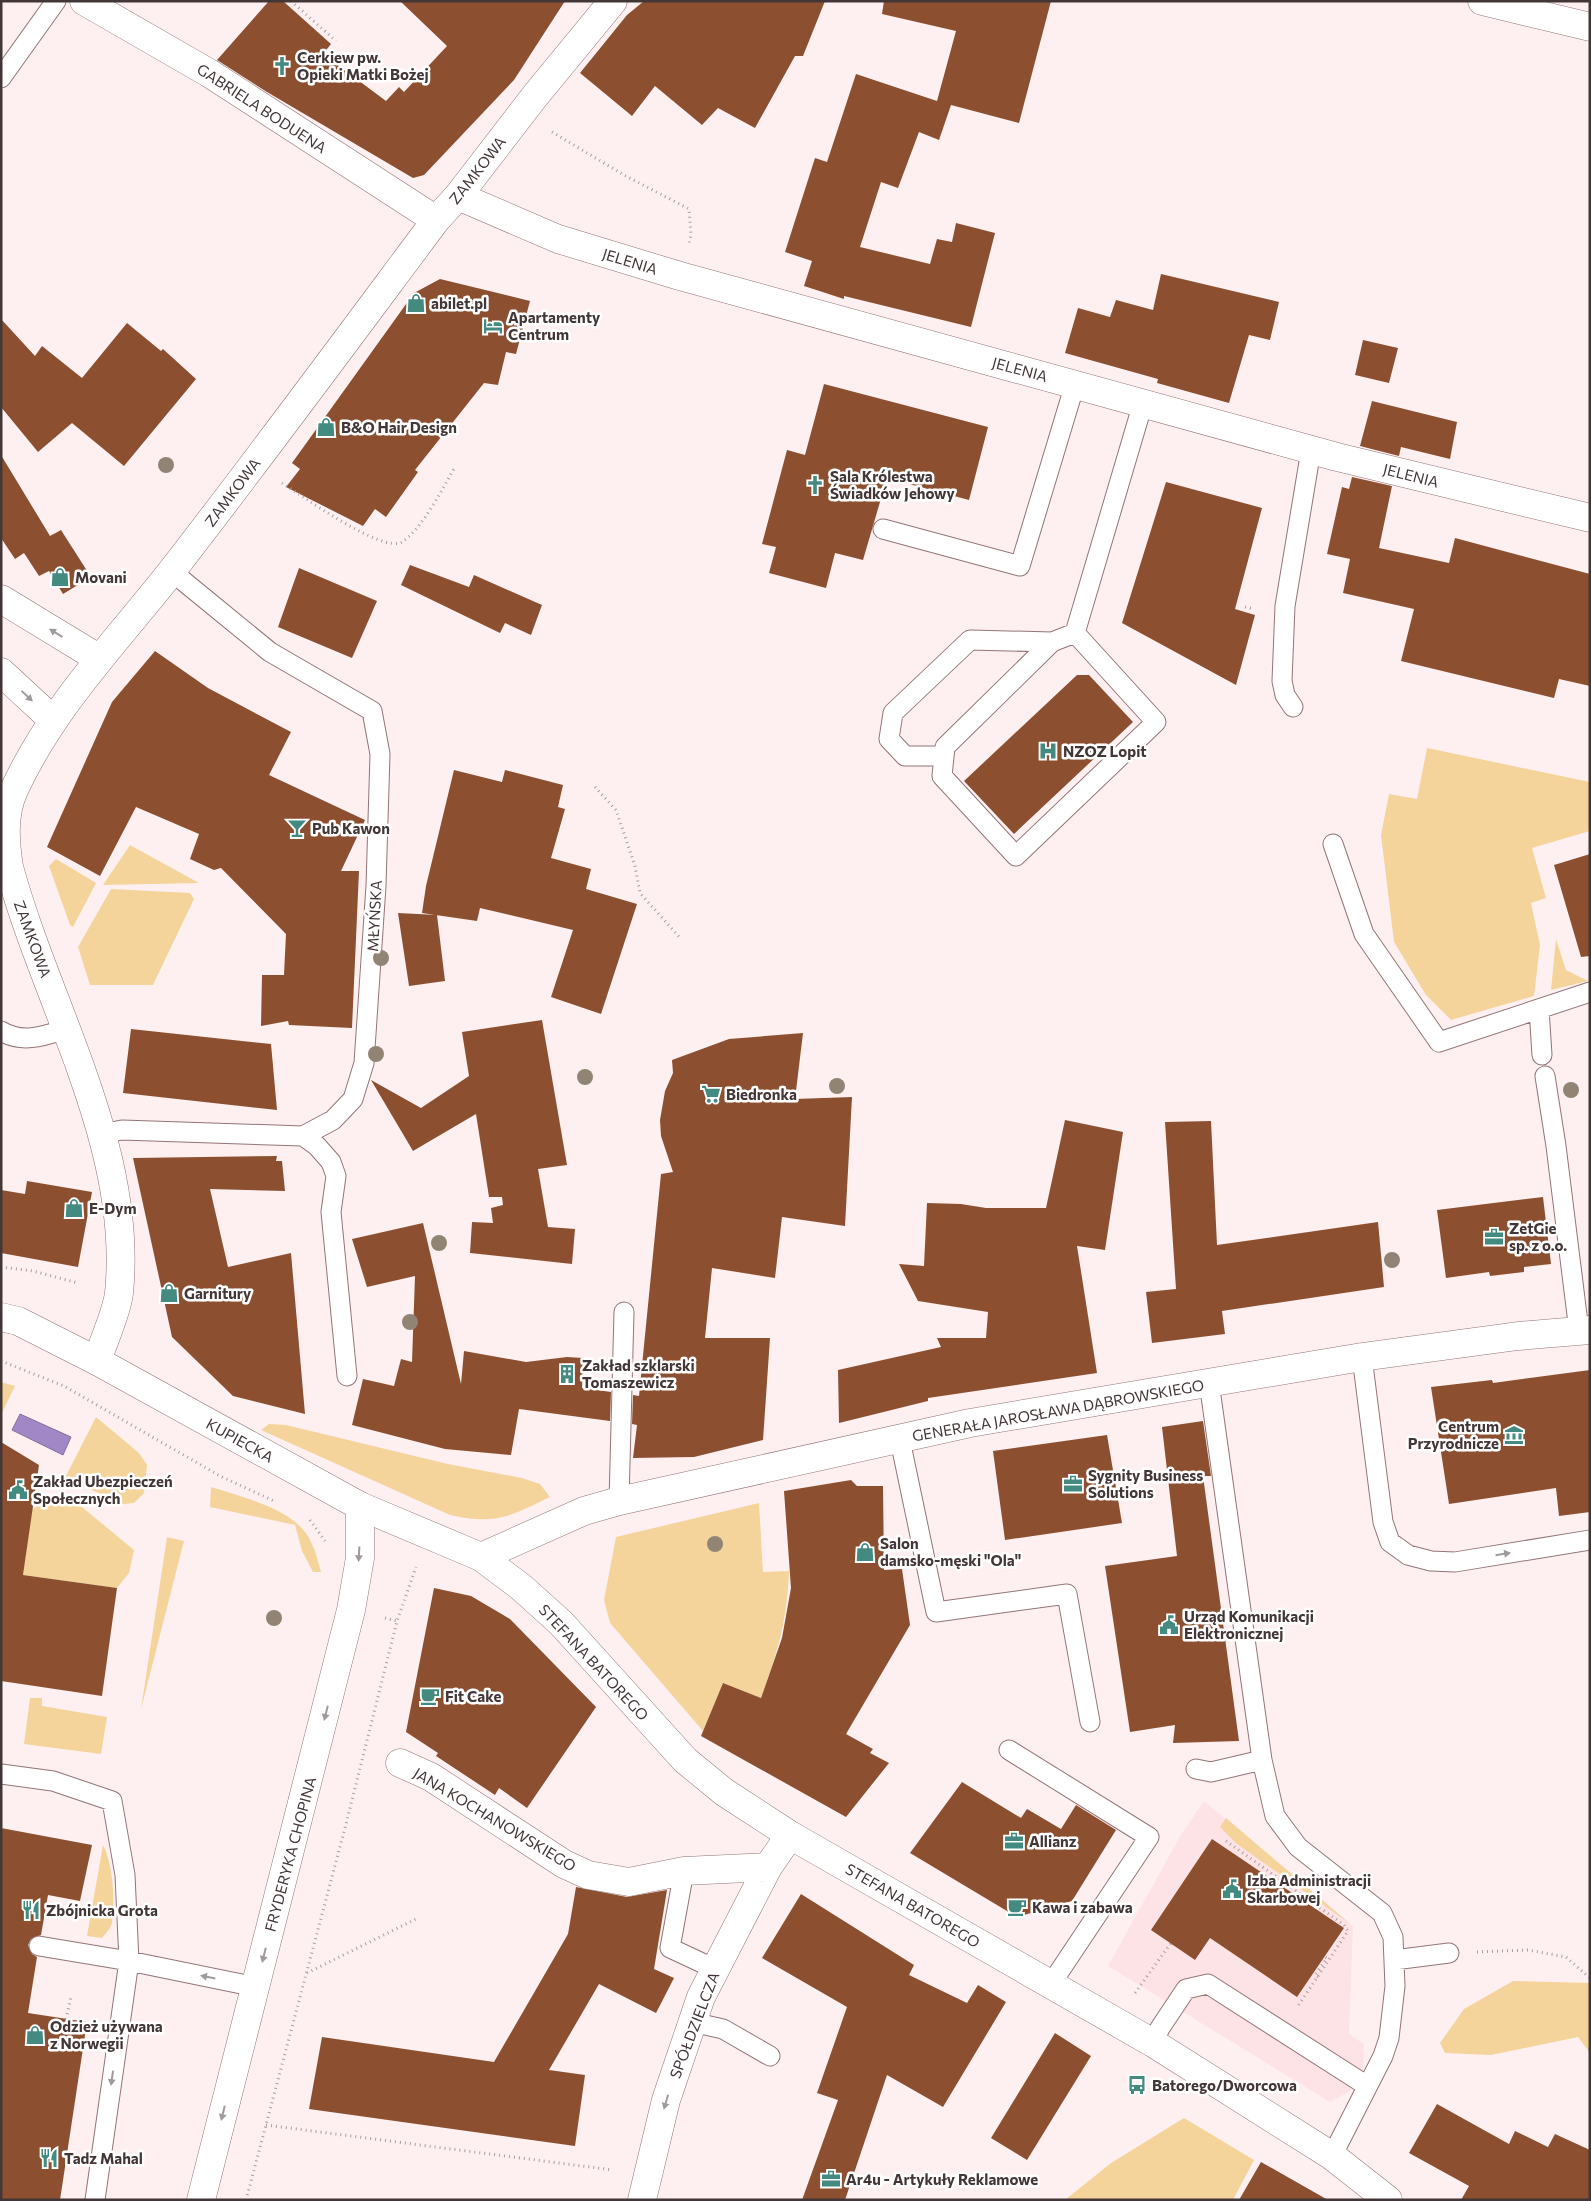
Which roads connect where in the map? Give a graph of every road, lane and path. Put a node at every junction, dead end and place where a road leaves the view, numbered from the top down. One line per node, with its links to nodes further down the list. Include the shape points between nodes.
1 (56, 1): 8 (lane)
2 (84, 1): 11 (street, GABRIELA BODUENA, via 209,73)
3 (291, 1): 7 (path)
4 (613, 1): 9 (street, ZAMKOWA)
5 (1482, 1): 6 (street)
6 (1590, 27)
7 (336, 41)
8 (1, 78)
9 (522, 113): 10 (street, ZAMKOWA); 12 (path, via 624,175 689,209 692,235)
10 (458, 196): 11 (street, ZAMKOWA); 12 (street, JELENIA, via 558,239)
11 (436, 220): 20 (street, ZAMKOWA)
12 (680, 276): 13 (street, JELENIA)
13 (1075, 384): 14 (street, JELENIA); 19 (lane, via 1020,566)
14 (1143, 403): 15 (street, JELENIA); 22 (lane)
15 (1311, 450): 17 (street, JELENIA); 26 (lane, via 1285,606 1282,681 1285,695)
16 (456, 468): 18 (path, via 420,522 402,542 394,545 382,541)
17 (1590, 518)
18 (341, 520)
19 (883, 529)
20 (171, 571): 24 (street, ZAMKOWA); 39 (lane, MŁYŃSKA, via 270,652 372,711 376,726 380,754 376,886 364,1063 353,1099 333,1120)
21 (1, 599): 24 (street, one-way to 21)
22 (1075, 633): 23 (lane); 28 (lane, via 1156,722 1016,856 942,776)
23 (1052, 642): 28 (lane, via 945,747); 28 (lane, via 970,640 893,714 889,739 905,756)
24 (98, 658): 27 (street, ZAMKOWA)
25 (1, 672): 27 (street, one-way to 27)
26 (1293, 707)
27 (53, 720): 34 (street, ZAMKOWA, via 13,791 5,824 5,843 14,888)
28 (944, 756)
29 (595, 787): 31 (path, via 616,810 635,866 640,893)
30 (1333, 844): 33 (lane, via 1364,934 1439,1042)
31 (681, 939)
32 (1590, 992): 33 (lane)
33 (1540, 1009): 36 (lane)
34 (66, 1029): 35 (lane, via 33,1038 16,1038); 38 (street, ZAMKOWA)
35 (1, 1031)
36 (1542, 1055)
37 (1545, 1076): 44 (lane)
38 (101, 1134): 39 (lane, MŁYŃSKA, via 122,1130); 47 (street, ZAMKOWA, via 117,1201 120,1232 118,1294)
39 (303, 1136): 48 (lane, via 331,1162 336,1176 331,1212)
40 (1, 1267): 41 (path)
41 (78, 1283)
42 (624, 1312): 51 (lane)
43 (1, 1317): 47 (street, KUPIECKA, via 18,1321)
44 (1584, 1330): 45 (street, GENERAŁA JAROSŁAWA DĄBROWSKIEGO)
45 (1362, 1357): 49 (street, GENERAŁA JAROSŁAWA DĄBROWSKIEGO); 55 (lane, one-way to 55, via 1383,1522 1390,1542 1408,1555 1431,1561 1455,1562)
46 (1, 1361): 52 (path, via 64,1386 220,1476)
47 (98, 1361): 53 (street, KUPIECKA)
48 (347, 1376)
49 (1209, 1382): 50 (street, GENERAŁA JAROSŁAWA DĄBROWSKIEGO, via 970,1424); 63 (lane)
50 (900, 1440): 51 (street, GENERAŁA JAROSŁAWA DĄBROWSKIEGO); 61 (lane, via 936,1612 1068,1594)
51 (619, 1501): 57 (street, GENERAŁA JAROSŁAWA DĄBROWSKIEGO, via 584,1511)
52 (279, 1503)
53 (360, 1506): 57 (street, KUPIECKA); 59 (street, FRYDERYKA CHOPINA, one-way to 59, via 360,1558)
54 (304, 1514): 56 (path)
55 (1590, 1540)
56 (328, 1545)
57 (481, 1558): 67 (street, STEFANA BATOREGO, via 521,1587 560,1623 686,1760 724,1792)
58 (423, 1568): 60 (path, via 415,1566)
59 (351, 1610): 60 (path); 83 (street, FRYDERYKA CHOPINA, one-way to 83)
60 (397, 1621): 79 (path)
61 (1090, 1722)
62 (1010, 1750): 82 (lane, via 1149,1837)
63 (1262, 1760): 65 (lane, via 1211,1772); 76 (lane, via 1275,1816 1298,1847 1382,1913 1393,1937)
64 (400, 1763): 70 (street, JANA KOCHANOWSKIEGO, via 431,1777 564,1864 588,1875 629,1882)
65 (1196, 1769)
66 (1, 1774): 77 (lane, via 53,1781 112,1801 126,1875)
67 (790, 1835): 69 (street, SPÓŁDZIELCZA); 82 (street, STEFANA BATOREGO)
68 (1226, 1841): 80 (path, via 1344,1925 1348,1931)
69 (768, 1867): 70 (street, JANA KOCHANOWSKIEGO); 78 (street, SPÓŁDZIELCZA)
70 (684, 1871): 78 (lane, via 670,1948)
71 (418, 1918): 79 (path)
72 (1171, 1943): 85 (path)
73 (39, 1946): 77 (lane)
74 (1449, 1953): 76 (lane); 81 (path, via 1528,1950 1566,1957)
75 (1325, 1957): 80 (path, via 1315,1975)
76 (1394, 1960): 91 (lane, via 1395,1986 1389,2038)
77 (129, 1961): 83 (lane, one-way to 77); 95 (lane, one-way to 95)
78 (715, 1969): 87 (street, SPÓŁDZIELCZA)
79 (307, 1973): 92 (path)
80 (1318, 1977): 88 (path)
81 (1590, 1978)
82 (1051, 1984): 89 (street, STEFANA BATOREGO)
83 (256, 1987): 96 (street, FRYDERYKA CHOPINA, one-way to 96)
84 (71, 1996): 86 (path)
85 (1132, 1997)
86 (66, 2019)
87 (692, 2022): 90 (lane, via 723,2029); 94 (street, SPÓŁDZIELCZA, one-way to 94, via 666,2100)
88 (1280, 2032): 89 (lane, via 1208,1984 1186,1989); 91 (lane, via 1362,2082)
89 (1153, 2043): 93 (street, STEFANA BATOREGO)
90 (770, 2056)
91 (1366, 2088): 93 (lane)
92 (266, 2125): 94 (path); 97 (path)
93 (1332, 2156): 98 (street, STEFANA BATOREGO)
94 (645, 2187)
95 (95, 2200)
96 (201, 2200)
97 (246, 2200)
98 (1388, 2200)

